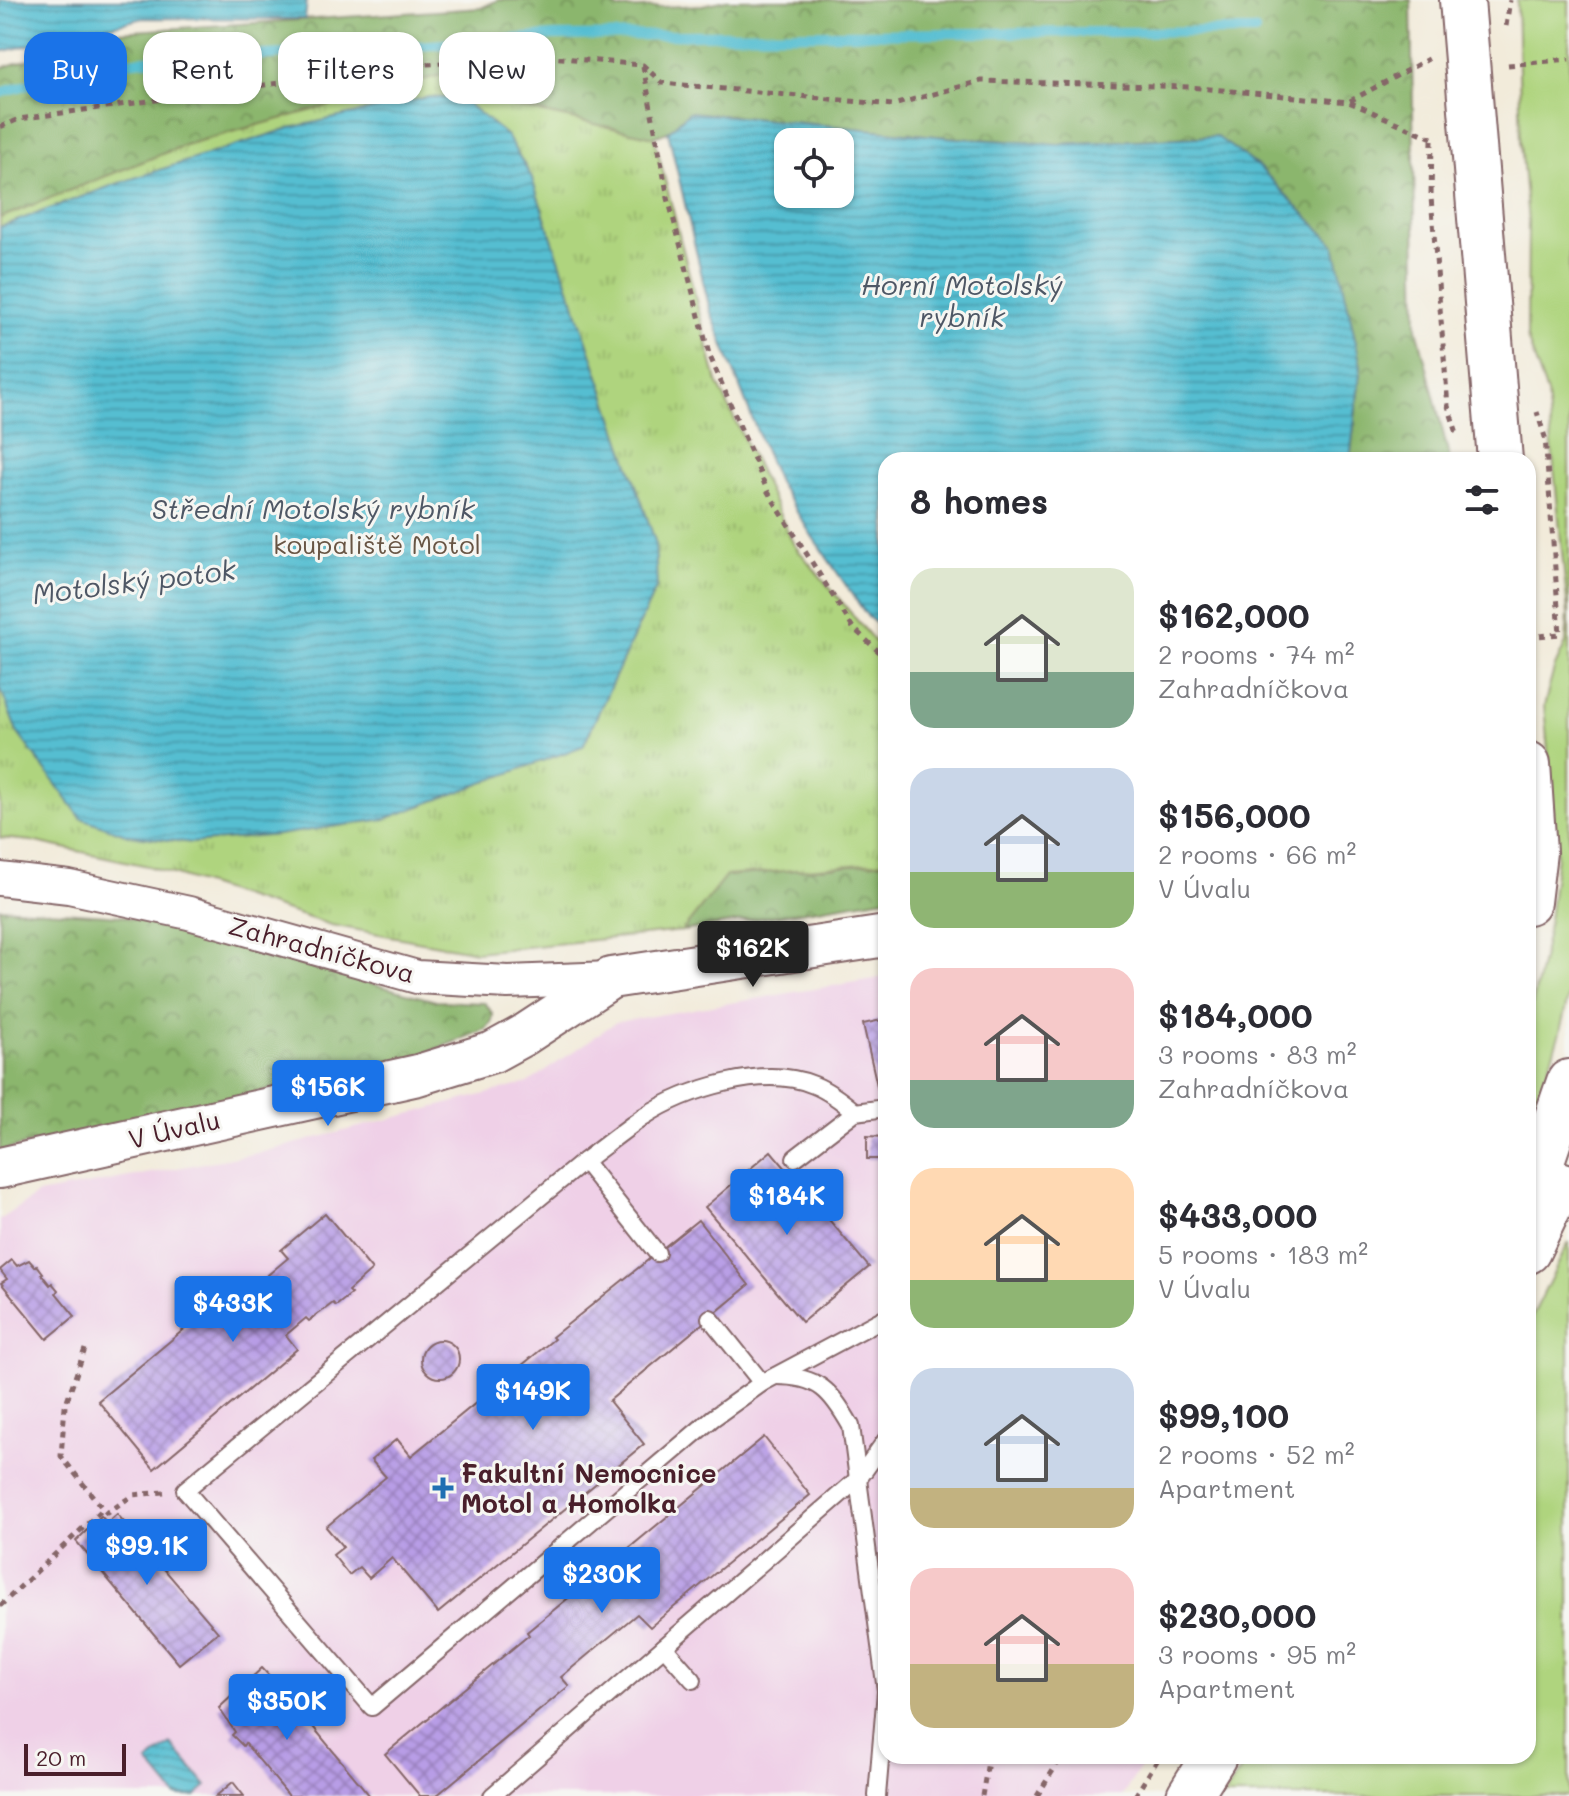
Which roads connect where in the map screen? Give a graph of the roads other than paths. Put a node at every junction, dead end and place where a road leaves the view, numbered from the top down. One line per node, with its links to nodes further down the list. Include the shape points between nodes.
1 (1450, 0): 4 (main road)
2 (1462, 0): 4 (main road)
3 (1491, 0): 4 (main road)
4 (1458, 67): 5 (main road)
5 (1480, 452)
6 (0, 879): 8 (street, Zahradníčkova, via 69,887 189,913 417,977 508,982)
7 (878, 937): 8 (street, Zahradníčkova)
8 (611, 978): 14 (street, V Úvalu, via 524,1035 468,1061)
9 (1569, 1082): 15 (main road)
10 (878, 1109): 11 (lane)
11 (855, 1112): 12 (lane); 13 (lane, via 811,1083 735,1079 694,1091 645,1116)
12 (795, 1158)
13 (584, 1161): 17 (lane); 20 (lane, via 185,1490 372,1707 713,1418)
14 (0, 1168)
15 (1540, 1188): 16 (main road)
16 (1536, 1209)
17 (657, 1253)
18 (710, 1318): 20 (lane)
19 (878, 1321): 20 (lane)
20 (768, 1379): 22 (lane, via 799,1376 816,1382 835,1399 851,1426)
21 (878, 1451): 22 (lane)
22 (859, 1478): 23 (lane); 24 (lane)
23 (878, 1628)
24 (664, 1647): 25 (lane); 28 (lane)
25 (693, 1680)
26 (880, 1764): 29 (lane)
27 (1209, 1764): 30 (main road)
28 (492, 1796)
29 (877, 1796)
30 (1189, 1796)

